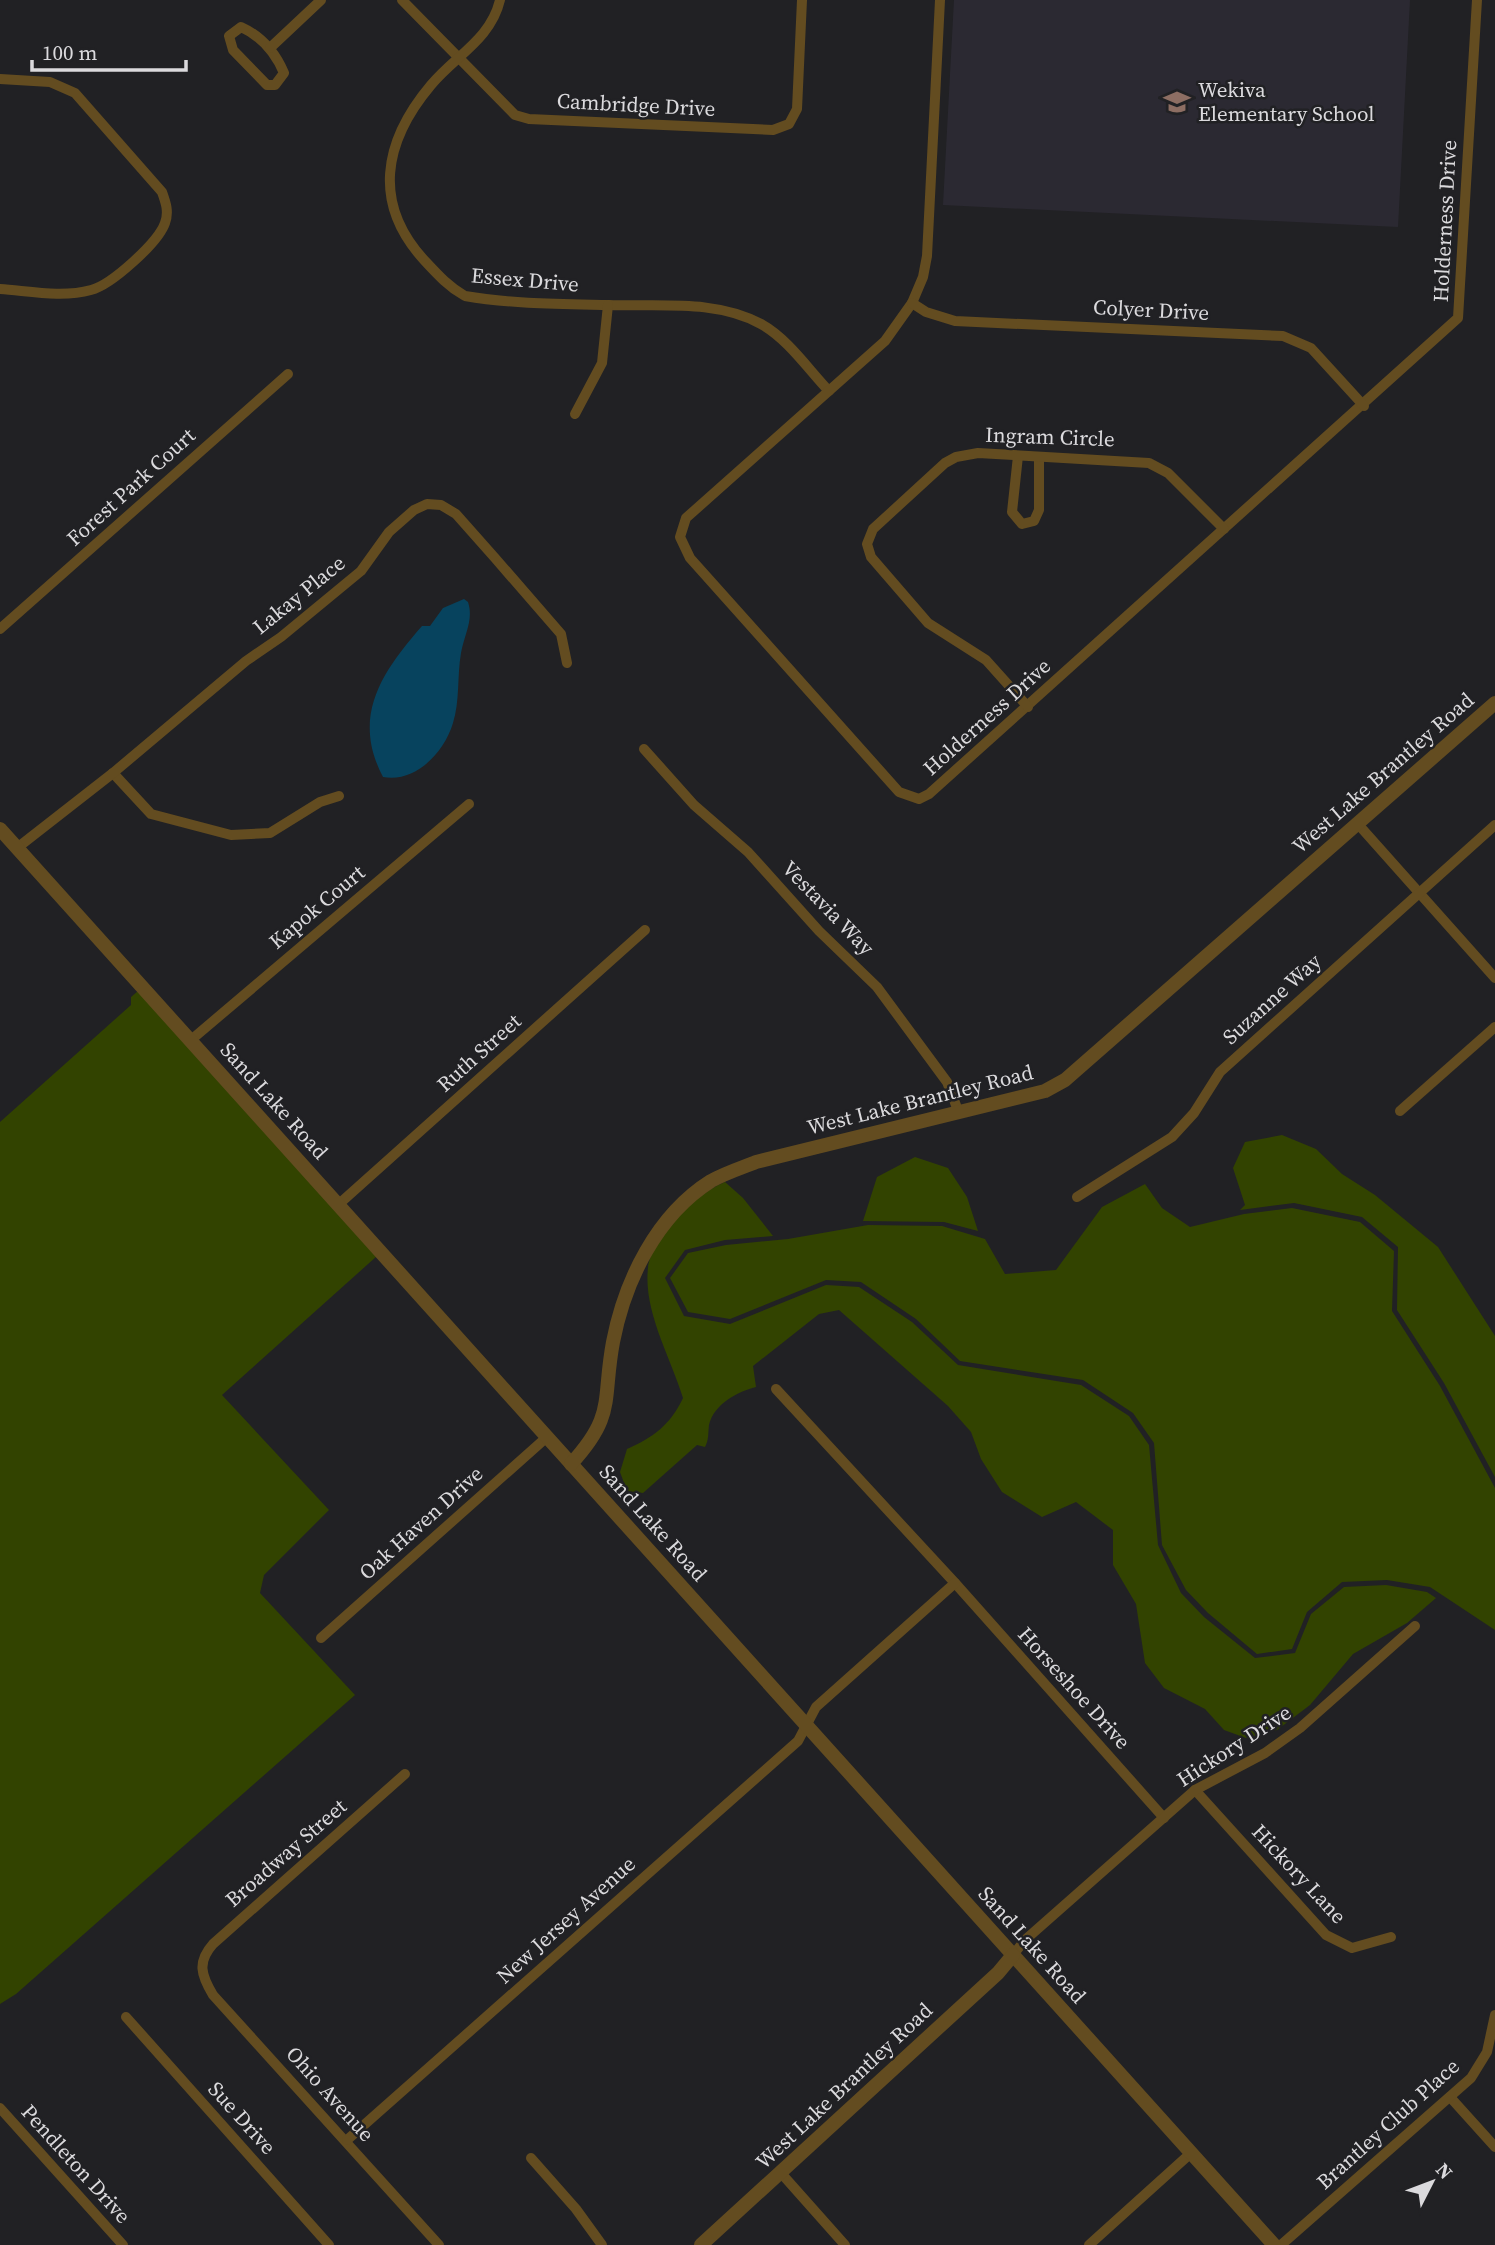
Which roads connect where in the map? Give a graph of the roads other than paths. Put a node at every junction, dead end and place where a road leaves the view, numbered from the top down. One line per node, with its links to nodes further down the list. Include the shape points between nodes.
1 (321, 0): 7 (street)
2 (402, 0): 8 (street, Cambridge Drive)
3 (500, 0): 8 (street, Essex Drive, via 484,34)
4 (802, 0): 8 (street, Cambridge Drive, via 797,109 789,124 773,130 530,120 504,107)
5 (940, 0): 11 (street, Holderness Drive, via 927,256)
6 (1477, 0): 15 (street, Holderness Drive, via 1458,318)
7 (270, 47): 7 (street, via 284,73 275,85 267,85 233,51 229,36 241,27)
8 (458, 59): 12 (street, Essex Drive, via 421,97 397,140 390,194 395,218 409,243 450,288 465,296)
9 (0, 79): 10 (street, via 50,82 75,93 162,192 168,212 157,238 110,282 93,290 67,294)
10 (0, 289)
11 (912, 303): 14 (street, Holderness Drive, via 885,341); 15 (street, Colyer Drive, via 955,321 1283,336 1311,348)
12 (608, 305): 14 (street, Essex Drive, via 684,306 749,318 777,336); 16 (street, via 602,363)
13 (288, 374): 20 (street, Forest Park Court)
14 (829, 391): 23 (street, Holderness Drive, via 686,518 680,537 690,558 898,792 909,798 929,794)
15 (1364, 406): 19 (street, Holderness Drive)
16 (575, 414)
17 (1018, 456): 18 (street, Ingram Circle); 18 (street, via 1012,512 1022,524 1034,521 1039,510); 23 (street, Ingram Circle, via 978,453 956,457 873,529 867,544 871,557 929,623 986,660)
18 (1039, 457): 19 (street, Ingram Circle, via 1149,463 1168,473)
19 (1224, 529): 23 (street, Holderness Drive)
20 (0, 629)
21 (567, 663): 25 (street, Lakay Place, via 561,634 495,558 456,514 441,505 427,504 389,532 361,570)
22 (1495, 702): 28 (street, West Lake Brantley Road)
23 (1028, 707)
24 (644, 749): 38 (street, Vestavia Way, via 877,987 944,1077)
25 (113, 773): 26 (street, via 151,814 231,835 270,833 320,802); 31 (street, Lakay Place)
26 (339, 796)
27 (469, 804): 36 (street, Kapok Court)
28 (1357, 823): 32 (street); 38 (street, West Lake Brantley Road, via 1065,1080 1045,1091)
29 (1495, 825): 32 (street, Suzanne Way)
30 (0, 829): 31 (street, Sand Lake Road)
31 (17, 848): 36 (street, Sand Lake Road)
32 (1419, 894): 34 (street); 39 (street, Suzanne Way, via 1220,1072 1172,1137)
33 (645, 930): 40 (street, Ruth Street)
34 (1495, 978)
35 (1495, 1027): 37 (street)
36 (191, 1041): 40 (street, Sand Lake Road)
37 (1400, 1111)
38 (959, 1113): 43 (street, West Lake Brantley Road, via 756,1162 712,1180 680,1207 652,1240 633,1280 613,1343 602,1423)
39 (1077, 1197)
40 (339, 1204): 42 (street, Sand Lake Road)
41 (776, 1390): 44 (street, Horseshoe Drive)
42 (547, 1437): 43 (street, Sand Lake Road); 46 (street, Oak Haven Drive)
43 (571, 1464): 47 (street, Sand Lake Road)
44 (955, 1583): 47 (street, via 816,1707); 50 (street, Horseshoe Drive)
45 (1415, 1626): 49 (street, Hickory Drive, via 1300,1728 1265,1753)
46 (321, 1637)
47 (806, 1724): 52 (street, Sand Lake Road); 58 (street, New Jersey Avenue, via 795,1743)
48 (405, 1774): 53 (street, Broadway Street, via 213,1944)
49 (1195, 1790): 50 (street, Hickory Drive); 51 (street, Hickory Lane, via 1326,1935 1352,1948)
50 (1164, 1818): 52 (street, Hickory Drive)
51 (1391, 1937)
52 (1013, 1955): 60 (street, Sand Lake Road); 62 (street, West Lake Brantley Road)
53 (201, 1966): 58 (street, Ohio Avenue, via 213,1995)
54 (1495, 2015): 56 (street, Brantley Club Place, via 1479,2068)
55 (127, 2017): 64 (street, Sue Drive)
56 (1450, 2097): 59 (street); 71 (street, Brantley Club Place)
57 (0, 2108): 63 (street, Pendleton Drive)
58 (347, 2140): 65 (street, Ohio Avenue)
59 (1495, 2147)
60 (1191, 2153): 69 (street); 70 (street, Sand Lake Road)
61 (531, 2158): 66 (street)
62 (781, 2173): 67 (street, West Lake Brantley Road); 68 (street)
63 (123, 2245)
64 (329, 2245)
65 (439, 2245)
66 (602, 2245)
67 (701, 2245)
68 (845, 2245)
69 (1089, 2245)
70 (1274, 2245)
71 (1281, 2245)

